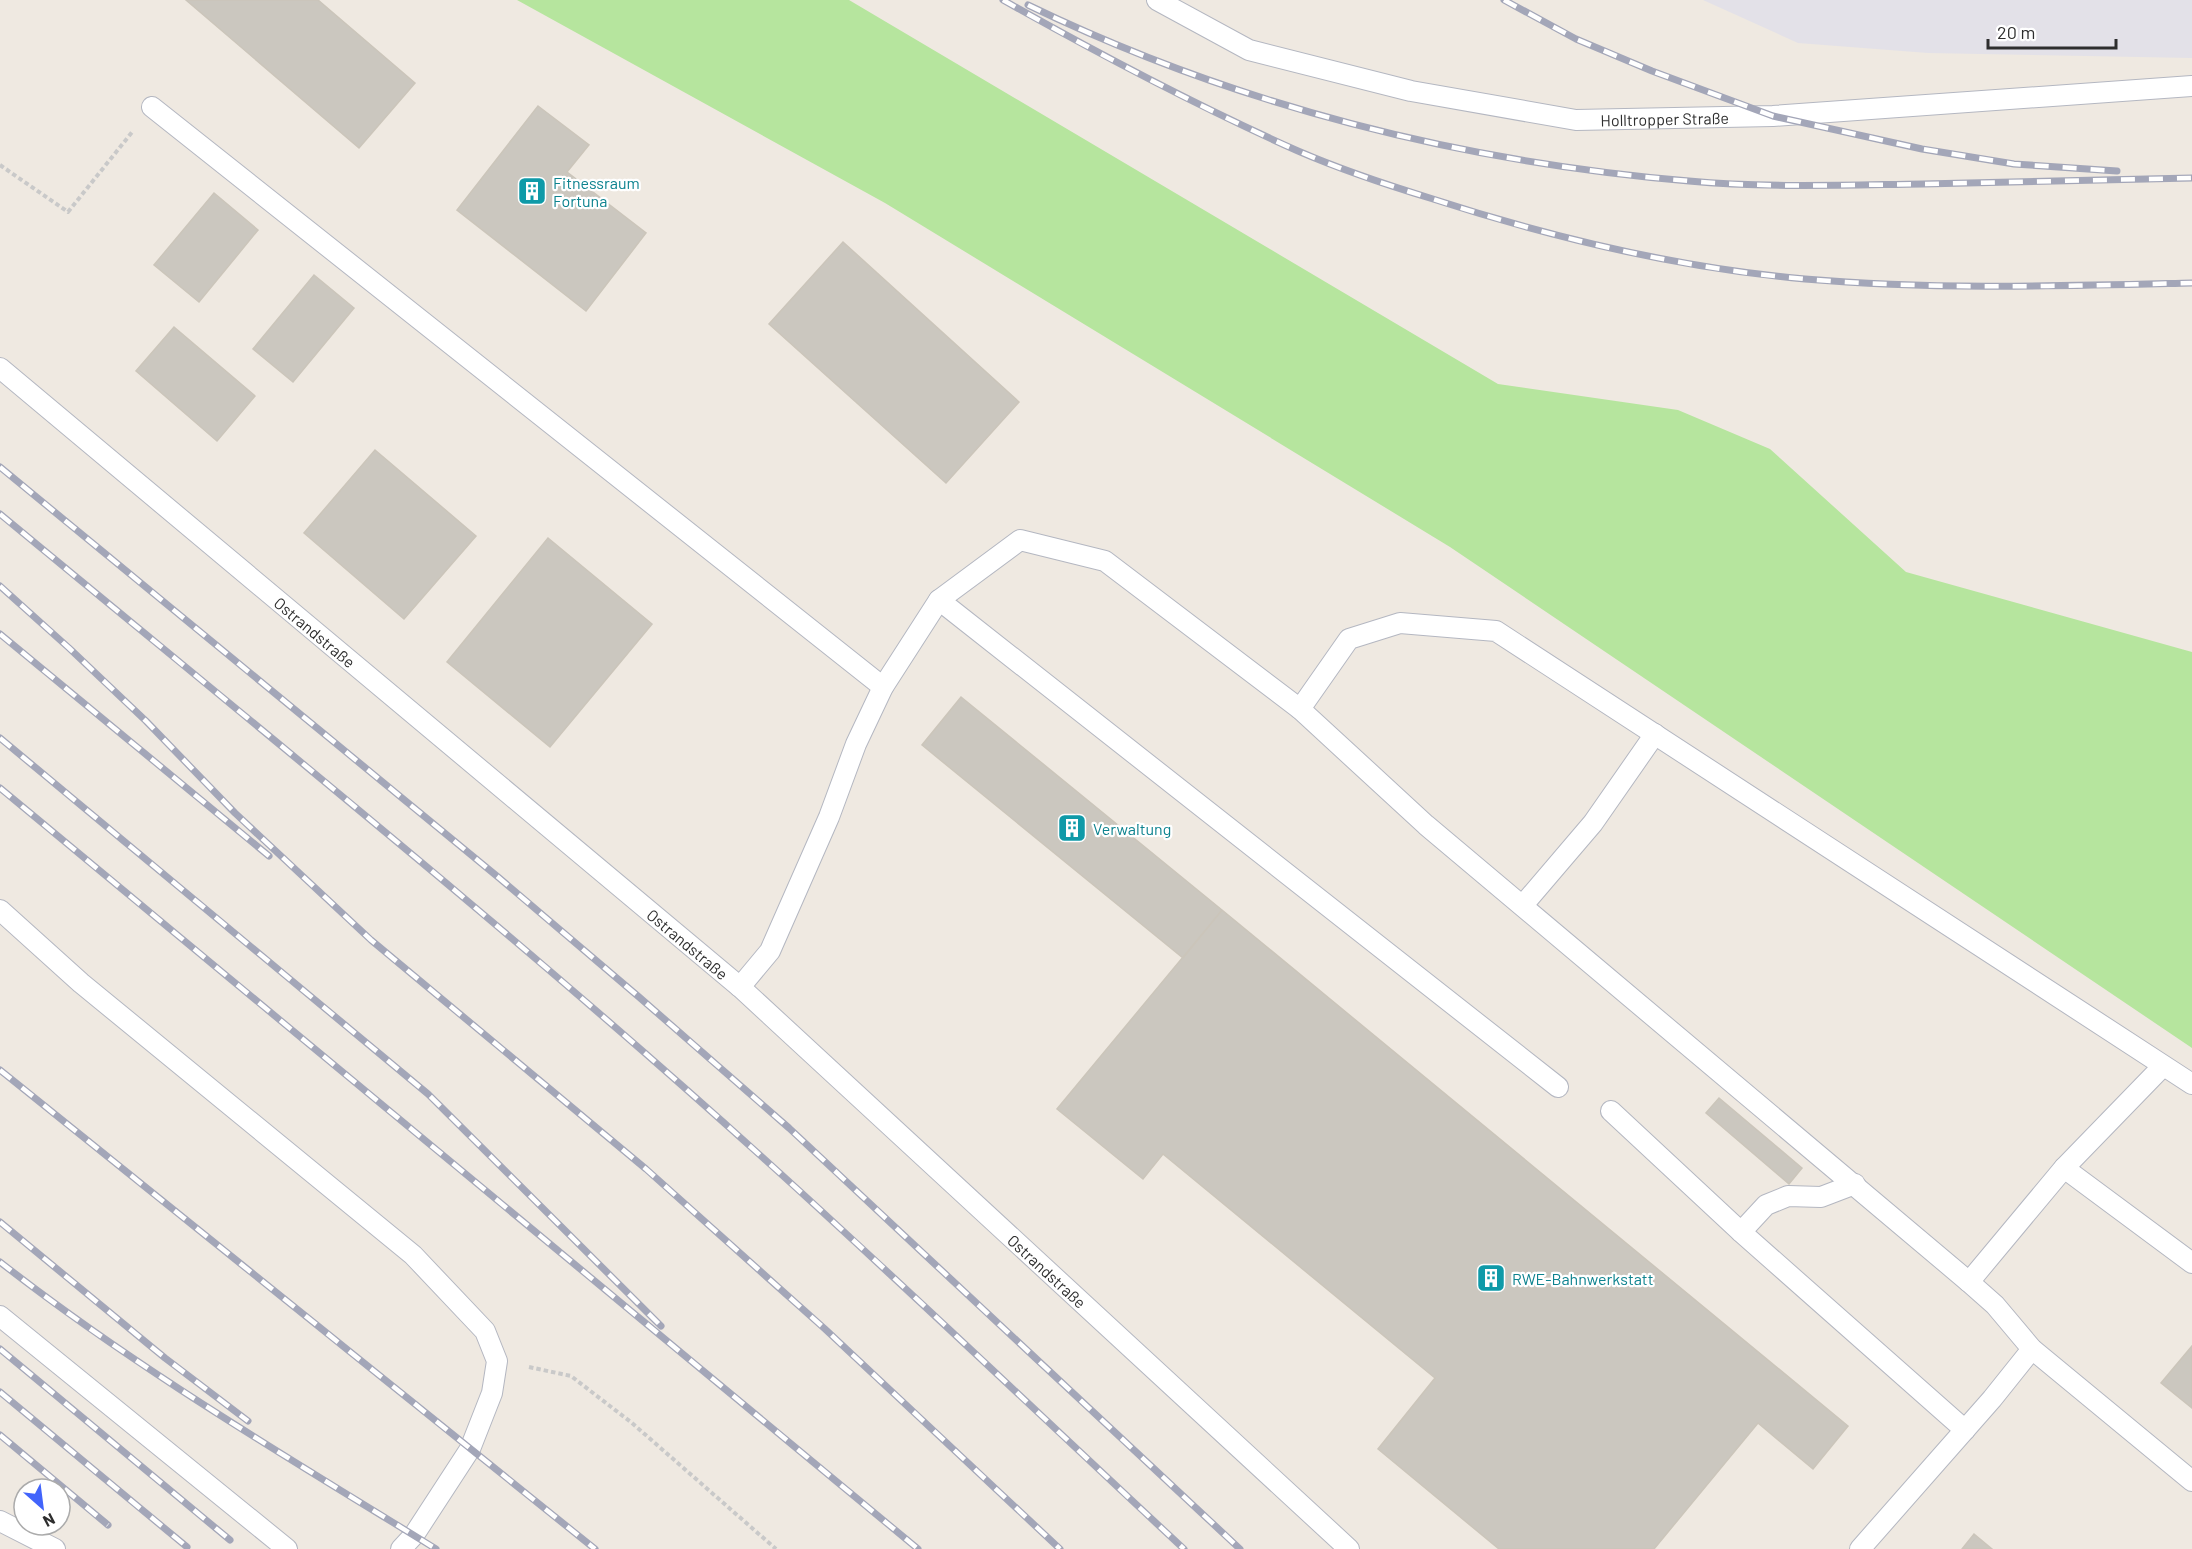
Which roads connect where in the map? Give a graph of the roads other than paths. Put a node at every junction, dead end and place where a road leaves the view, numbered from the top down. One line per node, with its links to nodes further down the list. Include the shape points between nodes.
1 (1157, 0): 2 (lane, Holltropper Straße, via 1249,50 1411,91 1576,120 1773,117)
2 (2192, 87)
3 (152, 107): 6 (lane)
4 (0, 368): 11 (lane, Ostrandstraße)
5 (939, 600): 6 (lane); 7 (lane, via 1020,540 1106,561); 14 (lane)
6 (883, 687): 11 (lane, via 770,951)
7 (1300, 709): 8 (lane, via 1349,639 1400,623 1496,631); 9 (lane, via 1426,825)
8 (1655, 734): 9 (lane, via 1593,823); 12 (lane)
9 (1523, 905): 17 (lane)
10 (0, 910): 28 (lane, via 81,984 413,1256 485,1331 497,1361 492,1393 470,1449)
11 (740, 987): 29 (lane, Ostrandstraße)
12 (2163, 1066): 13 (lane); 16 (lane)
13 (2192, 1084)
14 (1558, 1087)
15 (1611, 1111): 18 (lane)
16 (2064, 1168): 19 (lane); 20 (lane)
17 (1855, 1184): 18 (lane, via 1821,1197 1788,1196 1766,1205); 20 (lane)
18 (1741, 1232): 23 (lane)
19 (2192, 1263)
20 (1969, 1282): 22 (lane, via 1995,1305)
21 (0, 1316): 27 (lane)
22 (2032, 1349): 23 (lane); 24 (lane)
23 (1965, 1430): 30 (lane)
24 (2192, 1481)
25 (0, 1521): 26 (lane)
26 (55, 1549)
27 (286, 1549)
28 (401, 1549)
29 (1349, 1549)
30 (1860, 1549)

